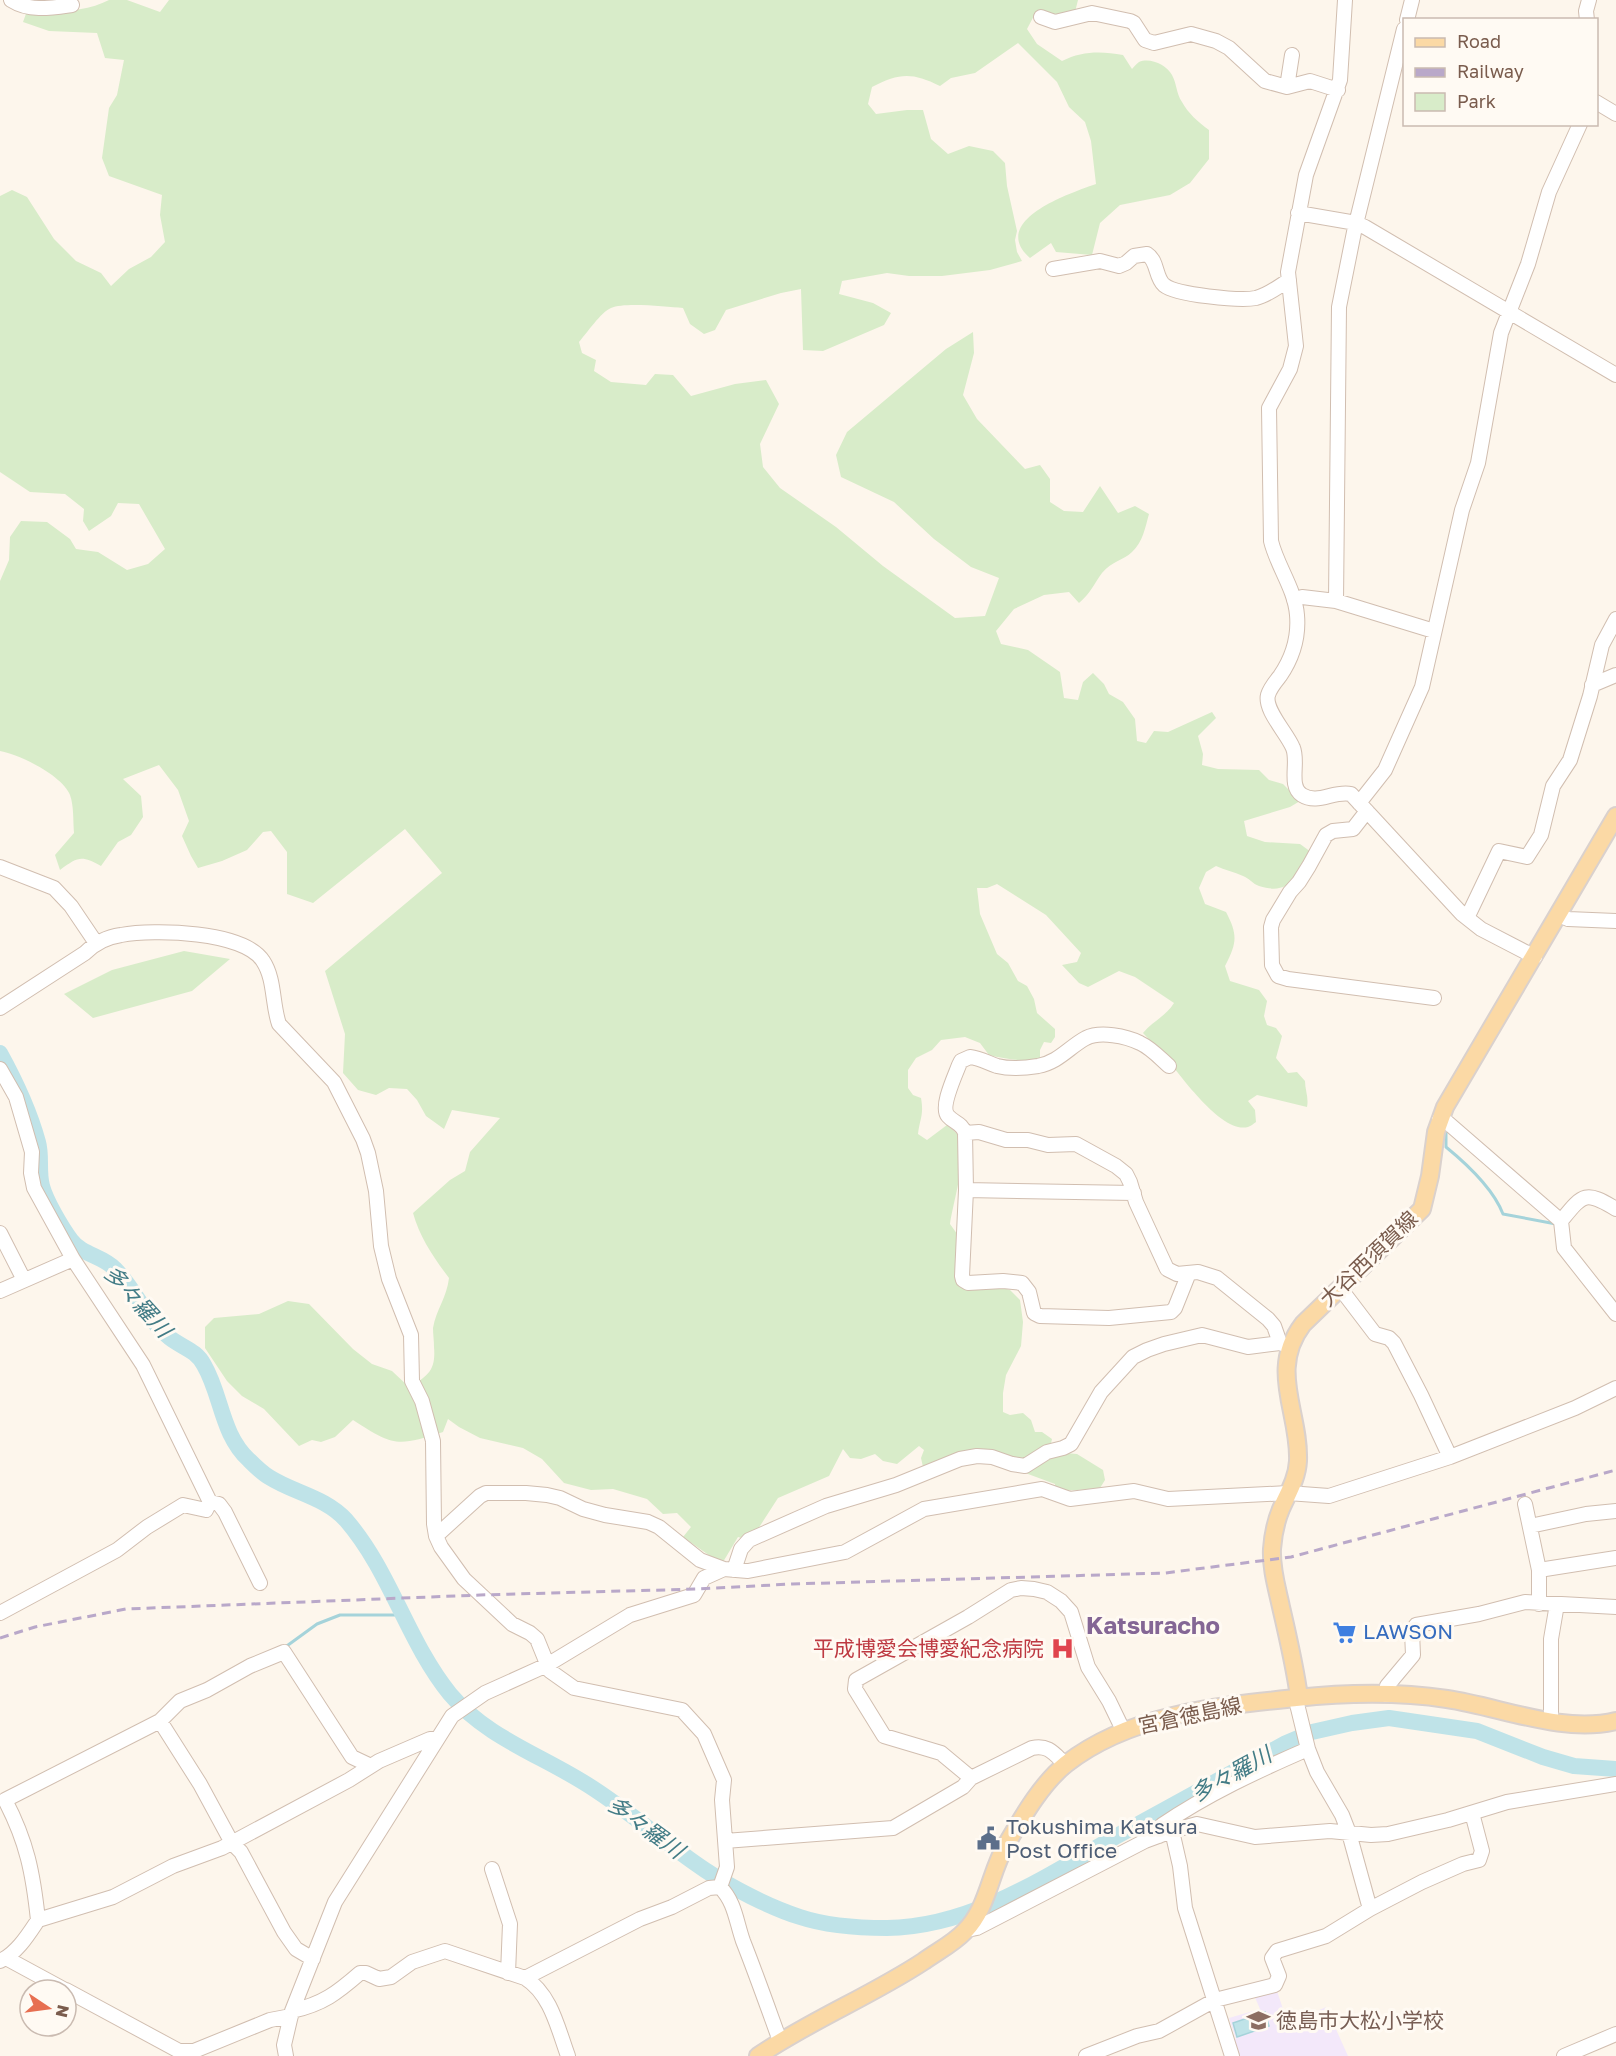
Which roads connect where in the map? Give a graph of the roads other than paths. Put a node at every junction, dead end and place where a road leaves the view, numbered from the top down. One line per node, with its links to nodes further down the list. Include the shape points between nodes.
1 (11, 0): 5 (street, via 40,9)
2 (1345, 0): 13 (street)
3 (1412, 0): 7 (street)
4 (1589, 0): 8 (street)
5 (72, 5)
6 (1041, 17): 12 (street, via 1055,22 1092,13 1130,21 1145,40 1154,44 1191,34 1209,38 1229,48 1264,81)
7 (1408, 18)
8 (1587, 18)
9 (1403, 38): 11 (street)
10 (1292, 55): 12 (street)
11 (1401, 56): 18 (street)
12 (1287, 87): 13 (street, via 1310,81)
13 (1338, 90): 17 (street, via 1306,175)
14 (1598, 103): 15 (street)
15 (1616, 114)
16 (1579, 126): 21 (street, via 1549,192 1528,264)
17 (1298, 213): 18 (street); 20 (street)
18 (1356, 223): 21 (street); 24 (street, via 1339,308)
19 (1053, 269): 20 (street, via 1100,261 1119,266 1134,256 1147,254 1170,290 1243,298 1266,294)
20 (1289, 280): 23 (street, via 1296,346 1290,369 1269,408 1271,542)
21 (1507, 314): 22 (street); 26 (street, via 1478,463 1462,510)
22 (1616, 375)
23 (1294, 600): 24 (street, via 1302,597); 29 (street, via 1294,651 1268,693 1267,704 1297,759 1296,790 1317,799 1342,792 1351,794)
24 (1336, 602): 26 (street)
25 (1616, 619): 28 (street, via 1602,645)
26 (1434, 631): 29 (street, via 1422,687 1385,770)
27 (1616, 675): 28 (street)
28 (1592, 686): 33 (street, via 1570,760 1553,786 1541,835 1527,857 1499,852)
29 (1363, 807): 33 (street); 37 (street, via 1353,829 1326,835 1290,892 1271,927 1272,965 1278,976 1288,979)
30 (1616, 816): 32 (main road, 大谷西須賀線)
31 (0, 867): 35 (street, via 54,888)
32 (1559, 915): 34 (street, via 1568,919); 36 (main road, 大谷西須賀線)
33 (1467, 918): 36 (street)
34 (1616, 921)
35 (96, 943): 38 (street); 62 (street, via 120,935 159,933 214,936 239,943 262,959 268,971 279,1024 334,1082 368,1153 381,1246 411,1335 412,1381 433,1441)
36 (1534, 957): 41 (main road, 大谷西須賀線)
37 (1434, 998)
38 (0, 1008)
39 (1169, 1066): 42 (street, via 1140,1043 1104,1035 1085,1038 1060,1058 1039,1066 1011,1068 965,1058 945,1108)
40 (0, 1069): 48 (street, via 16,1097 32,1152 34,1188)
41 (1439, 1120): 46 (street, via 1448,1123); 51 (main road, 大谷西須賀線, via 1422,1209)
42 (965, 1133): 43 (street); 44 (street, via 1048,1145 1076,1144 1121,1169)
43 (966, 1190): 44 (street); 49 (street, via 963,1280 1022,1284 1029,1292 1034,1313 1040,1316 1108,1318 1171,1312)
44 (1134, 1193): 49 (street, via 1167,1269 1177,1274)
45 (1616, 1209): 46 (street, via 1598,1197 1589,1197 1579,1200)
46 (1562, 1221): 53 (street, via 1564,1248)
47 (0, 1233): 50 (street)
48 (73, 1259): 50 (street); 58 (street, via 143,1365)
49 (1190, 1273): 54 (street, via 1198,1272 1224,1283 1268,1319)
50 (24, 1280): 52 (street)
51 (1340, 1288): 54 (main road, 大谷西須賀線); 56 (street, via 1375,1334 1394,1343)
52 (0, 1291)
53 (1616, 1314)
54 (1285, 1345): 57 (main road, 大谷西須賀線, via 1298,1462); 65 (street, via 1248,1347 1202,1335 1147,1350 1133,1357 1101,1392 1071,1444 1064,1449 1047,1452 1025,1466 992,1457 960,1459 896,1485 826,1506 749,1540)
55 (1616, 1388): 56 (street)
56 (1450, 1457): 57 (street, via 1329,1496)
57 (1288, 1493): 65 (street, via 1168,1499 1134,1491 1070,1499 1042,1489 924,1509 845,1552 748,1571); 75 (main road, 大谷西須賀線, via 1275,1528 1272,1560)
58 (210, 1502): 68 (street, via 219,1504 225,1512); 72 (street, via 206,1510 183,1505 117,1550)
59 (1525, 1504): 61 (street)
60 (1616, 1511): 61 (street)
61 (1530, 1526): 66 (street)
62 (435, 1536): 64 (street, via 486,1493 526,1493 560,1498 604,1515 648,1522); 73 (street, via 464,1579 512,1624 537,1639)
63 (1616, 1558): 66 (street)
64 (700, 1560): 65 (street); 67 (street)
65 (729, 1570): 67 (street)
66 (1539, 1570): 69 (street)
67 (704, 1578): 73 (street, via 694,1595 630,1615)
68 (260, 1583)
69 (1539, 1604): 70 (street); 74 (street, via 1525,1602 1416,1625 1412,1632 1413,1654 1387,1686)
70 (1557, 1604): 71 (street); 77 (street, via 1551,1639)
71 (1616, 1607)
72 (0, 1613)
73 (547, 1665): 80 (street, via 485,1693 464,1707 452,1716); 89 (street, via 574,1688 682,1710 704,1734 724,1780)
74 (1386, 1695): 75 (main road, 宮倉徳島線); 77 (main road, 宮倉徳島線, via 1448,1699)
75 (1299, 1697): 79 (main road, 宮倉徳島線, via 1162,1719); 81 (street, via 1297,1704)
76 (160, 1721): 83 (street, via 180,1701 284,1652 352,1757); 90 (street); 94 (street, via 4,1800 18,1825 33,1872)
77 (1551, 1721): 78 (main road, 宮倉徳島線, via 1573,1725)
78 (1616, 1721)
79 (1124, 1732): 82 (main road, 宮倉徳島線); 84 (street, via 1088,1667 1071,1612 1047,1592 1011,1590 854,1684 884,1736 941,1753)
80 (437, 1739): 83 (street, via 430,1738); 97 (street, via 335,1902)
81 (1307, 1747): 87 (street, via 1184,1810 1162,1825); 88 (street)
82 (1066, 1765): 84 (street, via 1051,1750 1040,1746); 95 (main road, 宮倉徳島線, via 1049,1781 1004,1848 986,1897)
83 (371, 1766): 90 (street)
84 (971, 1778): 89 (street, via 963,1787 893,1828)
85 (1616, 1784): 86 (street, via 1507,1802)
86 (1472, 1813): 88 (street, via 1388,1834); 93 (street, via 1482,1851 1479,1860 1447,1870)
87 (1166, 1833): 88 (street, via 1197,1824 1255,1837); 95 (street, via 977,1928); 102 (street, via 1180,1866 1185,1908)
88 (1349, 1833): 93 (street)
89 (725, 1841): 92 (street, via 727,1867)
90 (232, 1843): 94 (street, via 173,1866 113,1897); 97 (street, via 241,1852 296,1949)
91 (492, 1869): 98 (street, via 510,1924)
92 (722, 1882): 100 (street); 105 (street)
93 (1370, 1909): 102 (street, via 1326,1936 1277,1951 1272,1958 1279,1976 1275,1985)
94 (38, 1920): 96 (street, via 26,1938)
95 (970, 1926): 105 (main road, 宮倉徳島線, via 957,1939 900,1976)
96 (3, 1959): 99 (street)
97 (313, 1959): 103 (street)
98 (508, 1973): 100 (street); 103 (street, via 445,1951 412,1962 391,1977 379,1979 360,1973 334,1995)
99 (42, 1978)
100 (525, 1978): 107 (street, via 544,1996)
101 (78, 1996): 103 (street, via 179,2051 194,2051)
102 (1215, 2000): 109 (street, via 1159,2031); 110 (street)
103 (292, 2013): 106 (street, via 284,2045)
104 (1616, 2034): 111 (street)
105 (780, 2041): 108 (main road, 宮倉徳島線)
106 (286, 2056)
107 (568, 2056)
108 (758, 2056)
109 (1086, 2056)
110 (1232, 2056)
111 (1564, 2056)

